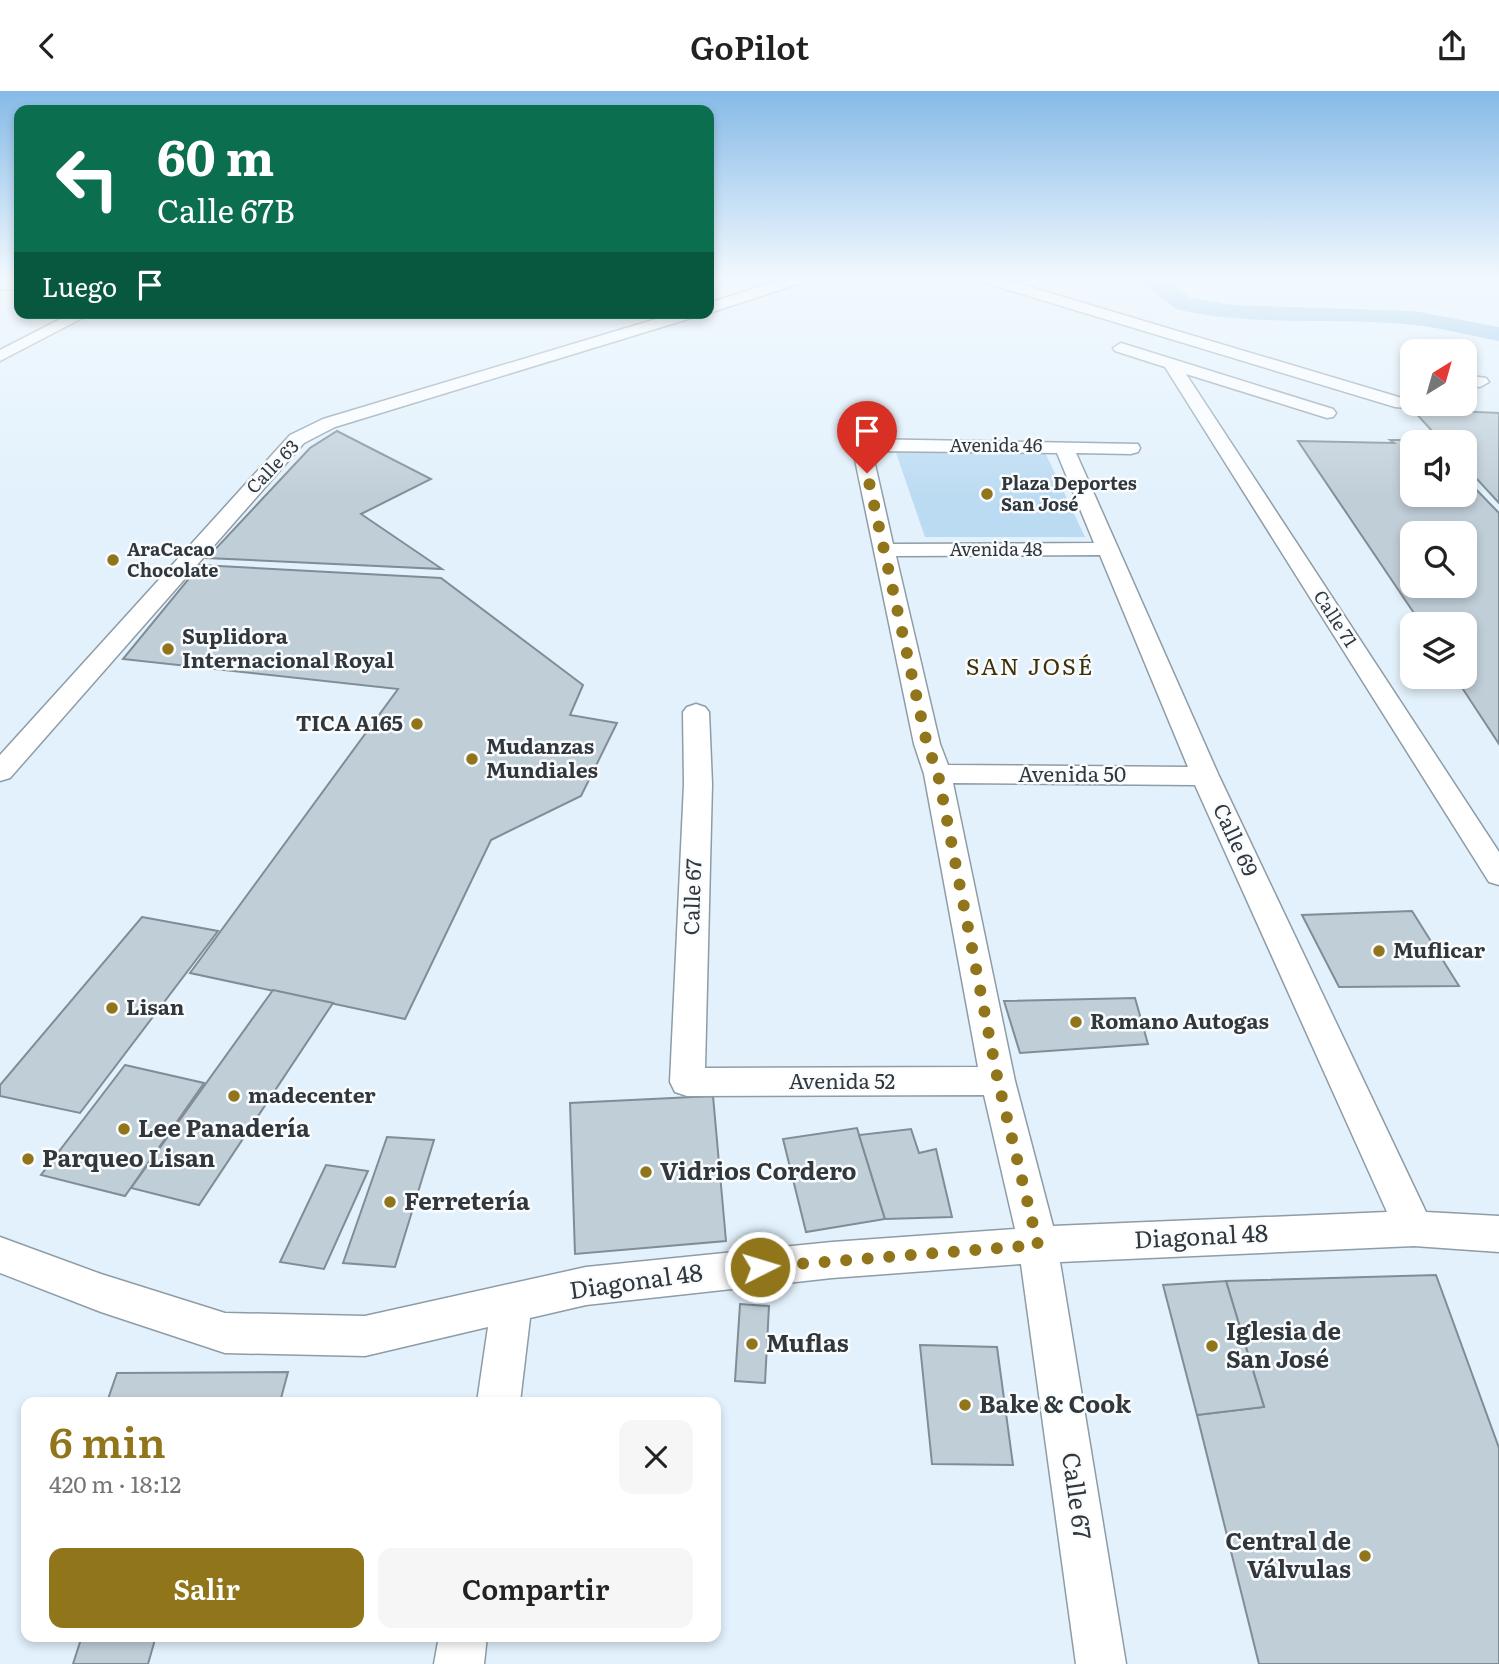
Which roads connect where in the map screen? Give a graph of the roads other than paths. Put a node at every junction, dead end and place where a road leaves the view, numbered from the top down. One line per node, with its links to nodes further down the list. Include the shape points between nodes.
1 (566, 351): 13 (street, Calle 63, via 329,423 297,439)
2 (1132, 351): 4 (street)
3 (1229, 351): 5 (street)
4 (1171, 364): 6 (street); 16 (street, Calle 71)
5 (1400, 403)
6 (1327, 413)
7 (861, 445): 8 (street, Avenida 46); 11 (street, Calle 67)
8 (1064, 447): 9 (street, Avenida 46); 10 (street, Calle 69)
9 (1131, 448)
10 (1108, 549): 11 (street, Avenida 48); 15 (street, Calle 69)
11 (883, 550): 14 (street, Calle 67, via 927,744)
12 (696, 712): 18 (street, Calle 67, via 698,784)
13 (0, 772)
14 (938, 774): 15 (street, Avenida 50); 17 (street, Calle 67)
15 (1205, 776): 19 (street, Calle 69)
16 (1499, 875)
17 (998, 1081): 18 (street, Avenida 52); 21 (street, Calle 67)
18 (687, 1082)
19 (1414, 1229): 20 (street, Diagonal 48); 21 (street, Diagonal 48)
20 (1499, 1234)
21 (1038, 1245): 23 (street, Diagonal 48, via 663,1276 586,1286); 27 (street, Calle 67)
22 (0, 1255): 23 (street, Diagonal 48, via 225,1333 365,1336)
23 (512, 1304): 24 (street)
24 (499, 1397)
25 (462, 1642): 26 (street)
26 (459, 1664)
27 (1101, 1664)

